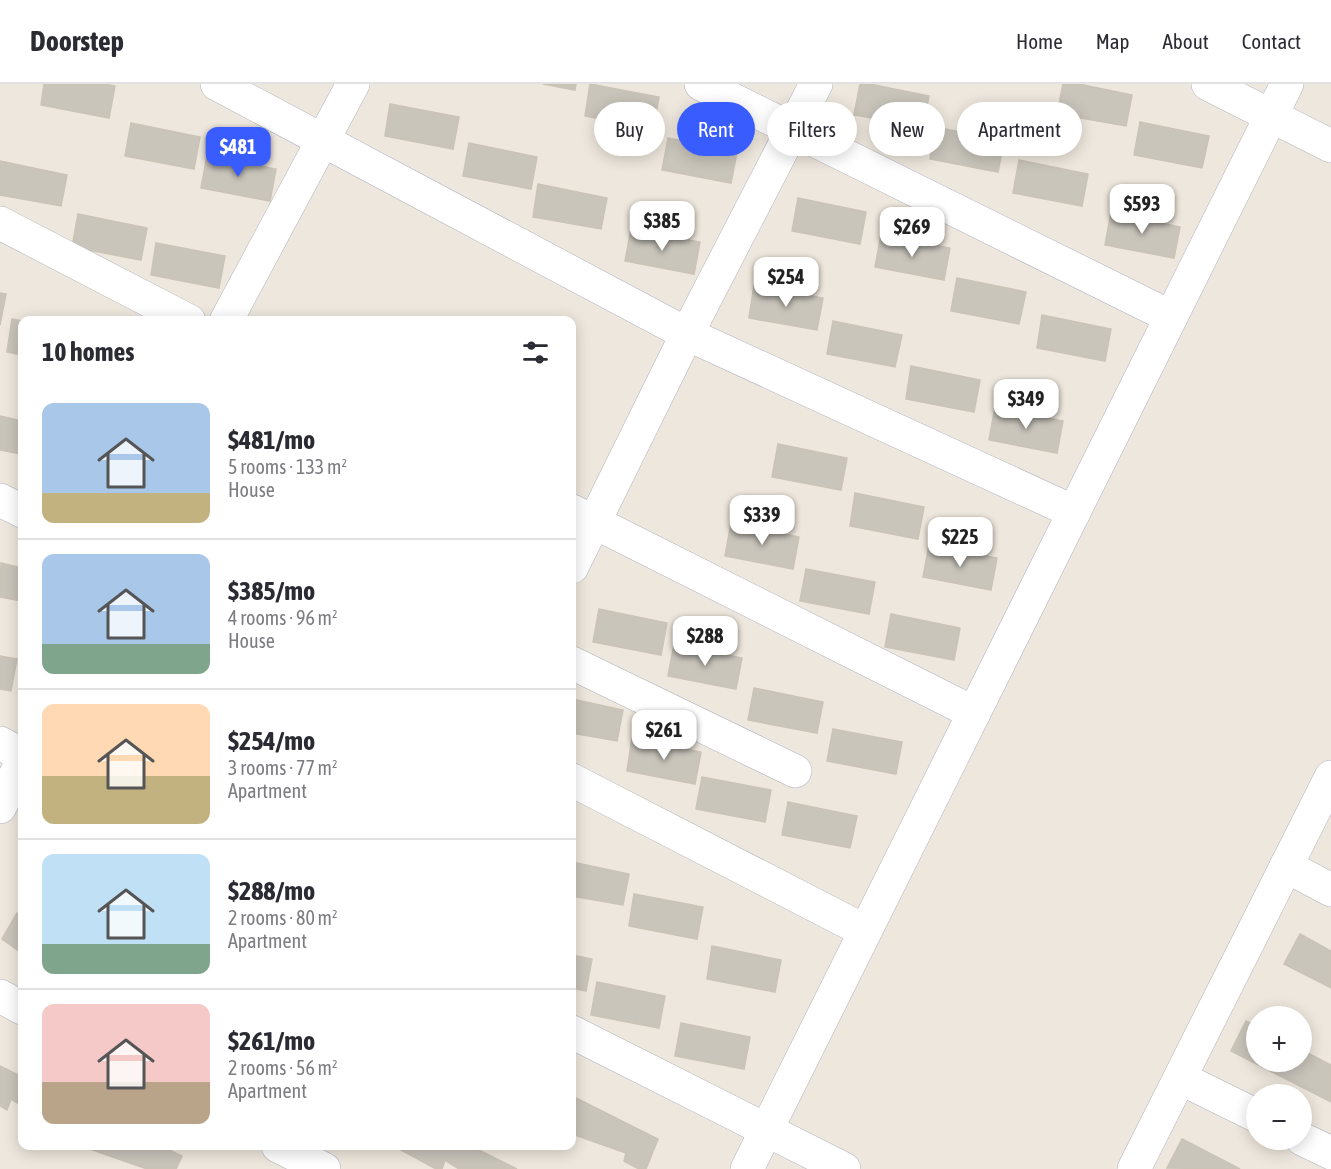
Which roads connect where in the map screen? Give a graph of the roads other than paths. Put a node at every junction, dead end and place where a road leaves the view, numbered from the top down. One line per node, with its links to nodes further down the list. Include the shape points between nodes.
1 (217, 84): 10 (street)
2 (353, 84): 10 (street)
3 (702, 84): 8 (street)
4 (816, 84): 7 (street)
5 (1208, 84): 9 (street)
6 (1287, 84): 9 (street)
7 (807, 102)
8 (767, 117)
9 (1271, 117): 11 (street); 17 (street)
10 (324, 141): 16 (street); 18 (street)
11 (1331, 146)
12 (779, 156): 18 (street)
13 (846, 156): 17 (street)
14 (0, 223): 15 (street)
15 (179, 316)
16 (229, 316)
17 (1171, 317): 21 (street)
18 (687, 334): 21 (street); 22 (street)
19 (0, 500): 20 (street)
20 (18, 510)
21 (1074, 512): 25 (street)
22 (583, 517): 23 (street); 25 (street)
23 (576, 549)
24 (576, 665): 29 (street)
25 (974, 713): 35 (street)
26 (0, 744): 27 (street)
27 (18, 753)
28 (18, 769): 32 (street)
29 (795, 771)
30 (1331, 777): 33 (street)
31 (576, 782): 35 (street)
32 (0, 807)
33 (1286, 866): 34 (street); 39 (street)
34 (1331, 890)
35 (865, 931): 41 (street)
36 (0, 996): 37 (street)
37 (18, 1006)
38 (576, 1034): 41 (street)
39 (1180, 1078): 40 (street); 50 (street)
40 (1246, 1111)
41 (766, 1130): 48 (street); 49 (street)
42 (1312, 1144): 45 (street)
43 (277, 1150): 46 (street)
44 (287, 1150): 47 (street)
45 (1331, 1154)
46 (269, 1169)
47 (324, 1169)
48 (747, 1169)
49 (844, 1169)
50 (1134, 1169)

